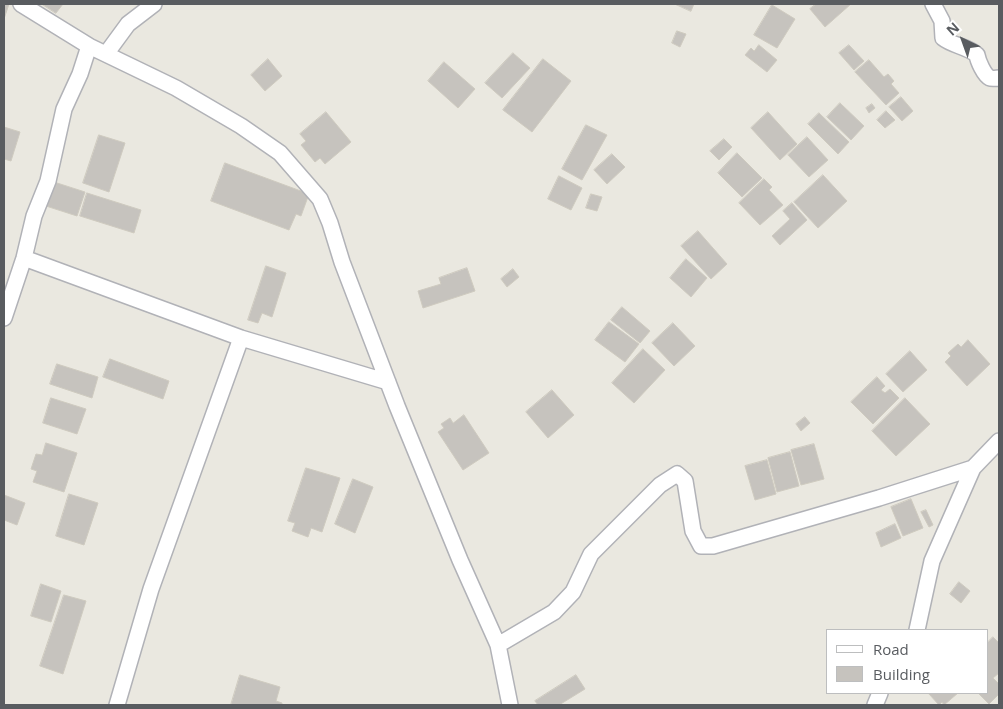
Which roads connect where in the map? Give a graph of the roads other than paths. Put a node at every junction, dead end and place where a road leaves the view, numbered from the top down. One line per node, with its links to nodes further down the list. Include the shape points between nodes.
1 (21, 4): 4 (street)
2 (154, 4): 5 (street, via 128,24)
3 (933, 4): 6 (street, via 942,20 943,38 973,51 987,75)
4 (90, 46): 5 (street); 7 (street, via 64,109 48,181 34,216)
5 (106, 54): 10 (street, via 176,88 241,126 280,153 296,170 320,199)
6 (999, 78)
7 (24, 258): 8 (street); 9 (street)
8 (4, 318)
9 (241, 338): 10 (street); 15 (street, via 152,589)
10 (388, 382): 14 (street)
11 (999, 441): 12 (street)
12 (973, 468): 13 (street, via 932,562); 14 (street, via 713,546 700,546 693,531 685,481 677,474 660,485 591,554 573,592 554,612)
13 (917, 629)
14 (498, 645): 16 (street)
15 (117, 705)
16 (510, 705)

